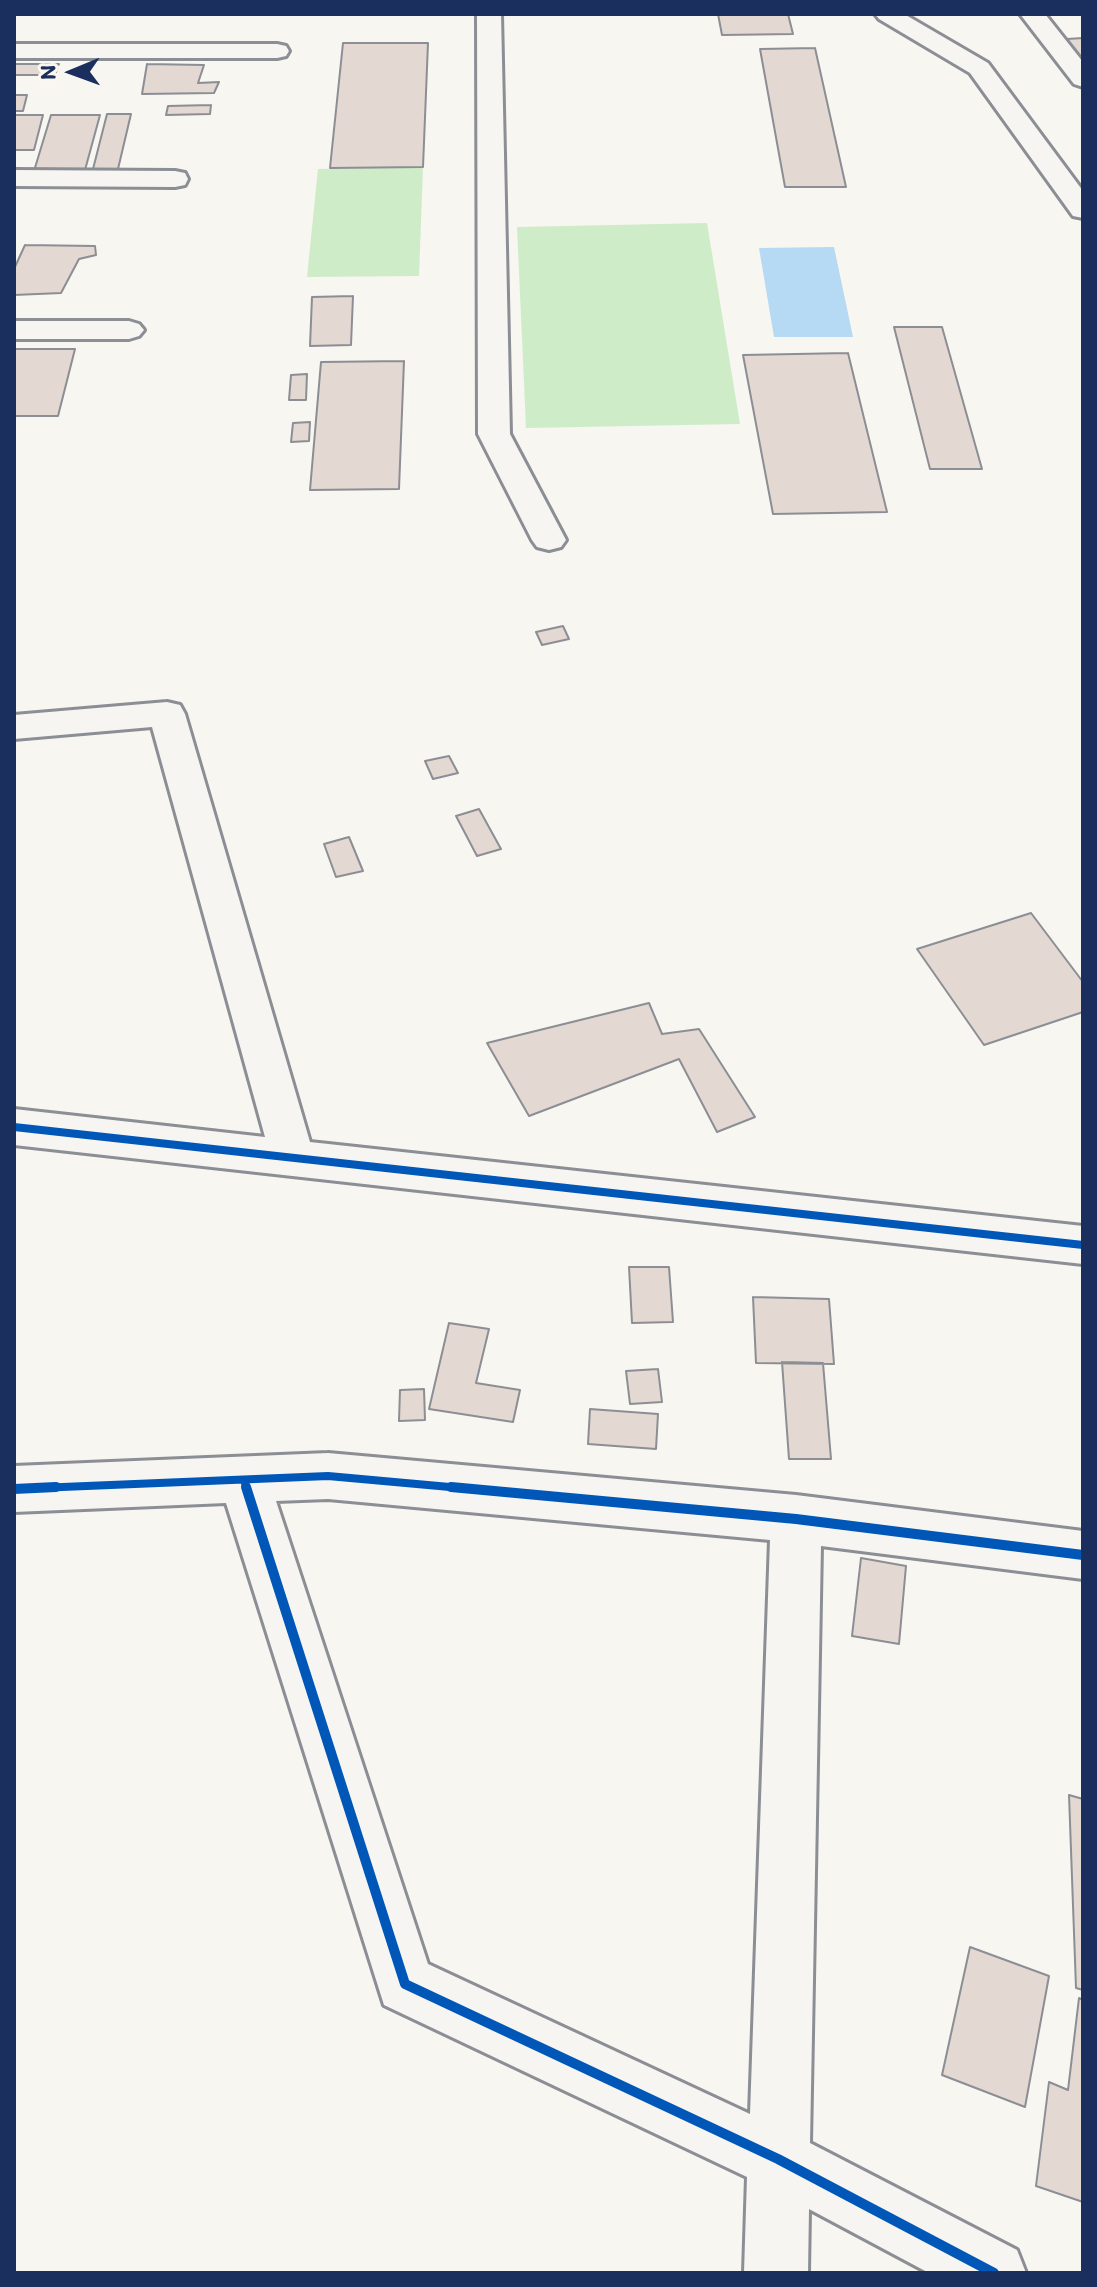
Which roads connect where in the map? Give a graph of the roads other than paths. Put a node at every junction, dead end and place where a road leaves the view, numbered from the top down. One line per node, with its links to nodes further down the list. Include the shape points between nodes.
1 (489, 14): 12 (street, via 494,434)
2 (887, 14): 9 (street, via 979,68)
3 (1032, 14): 6 (street)
4 (14, 51): 5 (street)
5 (277, 51)
6 (1083, 79)
7 (14, 178): 8 (street)
8 (175, 179)
9 (1083, 210)
10 (14, 330): 11 (street)
11 (129, 330)
12 (549, 540)
13 (14, 727): 15 (street, via 167,714)
14 (14, 1127): 15 (street)
15 (293, 1158): 16 (street)
16 (1083, 1245)
17 (244, 1480): 18 (street); 19 (street, via 328,1476); 21 (street, via 405,1984)
18 (14, 1489)
19 (796, 1519): 20 (street); 21 (street)
20 (1083, 1555)
21 (778, 2159): 22 (street); 23 (street)
22 (776, 2273)
23 (994, 2273)

